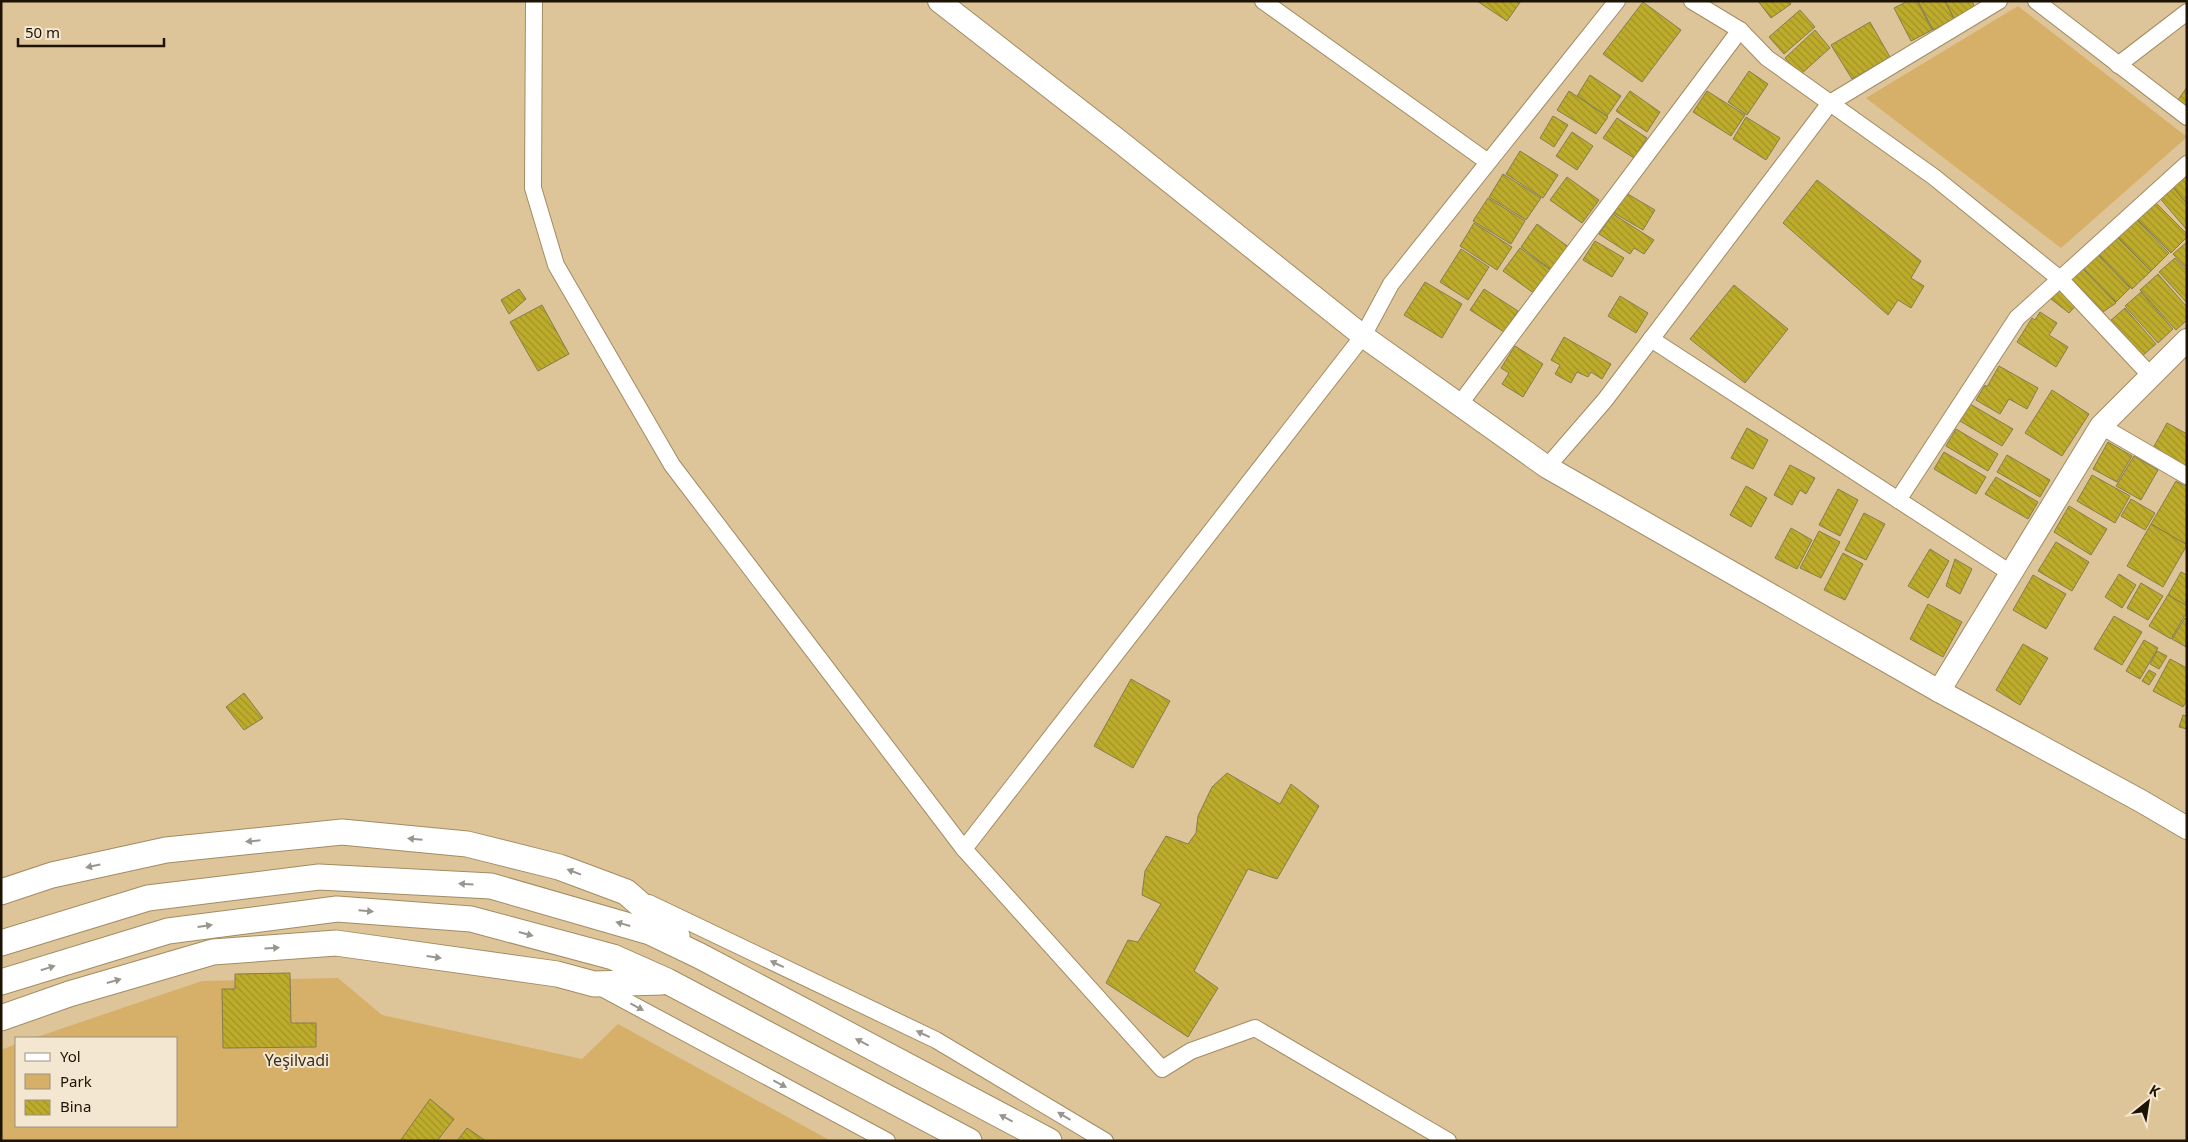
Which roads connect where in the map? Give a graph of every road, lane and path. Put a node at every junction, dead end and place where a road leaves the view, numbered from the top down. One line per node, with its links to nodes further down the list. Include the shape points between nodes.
1 (534, 1): 28 (street, via 533,188 556,265 672,464)
2 (939, 1): 16 (street)
3 (1263, 1): 13 (street)
4 (1617, 1): 13 (street)
5 (1692, 1): 9 (street)
6 (1999, 1): 11 (street)
7 (2036, 1): 10 (street)
8 (2187, 12): 10 (street)
9 (1740, 30): 11 (street, via 1767,58); 20 (street)
10 (2118, 64): 12 (street)
11 (1830, 103): 15 (street, via 1934,177); 17 (street)
12 (2187, 117)
13 (1488, 162): 16 (street, via 1391,284)
14 (2187, 164): 15 (street)
15 (2060, 279): 19 (street); 24 (street, via 2017,318)
16 (1363, 336): 20 (street); 28 (street)
17 (1651, 339): 22 (street, via 1606,400); 24 (street)
18 (2183, 350): 19 (street)
19 (2151, 376): 21 (street)
20 (1460, 405): 22 (street)
21 (2101, 426): 23 (street); 25 (street)
22 (1547, 467): 26 (street)
23 (2187, 476)
24 (1898, 500): 25 (street)
25 (2012, 574): 26 (street)
26 (1939, 691): 27 (street)
27 (2187, 828)
28 (964, 849): 41 (street, via 1162,1069 1191,1051 1255,1028)
29 (1, 892): 30 (main road, one-way to 29, via 558,867 467,844 342,832 166,850 52,875)
30 (626, 892): 32 (main road); 40 (street, one-way to 30, via 936,1040)
31 (1, 943): 32 (main road, one-way to 31, via 650,932 491,886 320,877 148,898)
32 (700, 956): 39 (main road, one-way to 32)
33 (667, 981): 34 (main road, one-way to 33, via 168,931 337,909 471,920 613,956); 35 (main road); 38 (main road)
34 (1, 982)
35 (594, 984): 36 (main road, one-way to 35, via 69,994 213,952 336,943 557,974); 37 (street, one-way to 37)
36 (1, 1018)
37 (887, 1141)
38 (969, 1141)
39 (1049, 1141)
40 (1106, 1141)
41 (1448, 1141)

